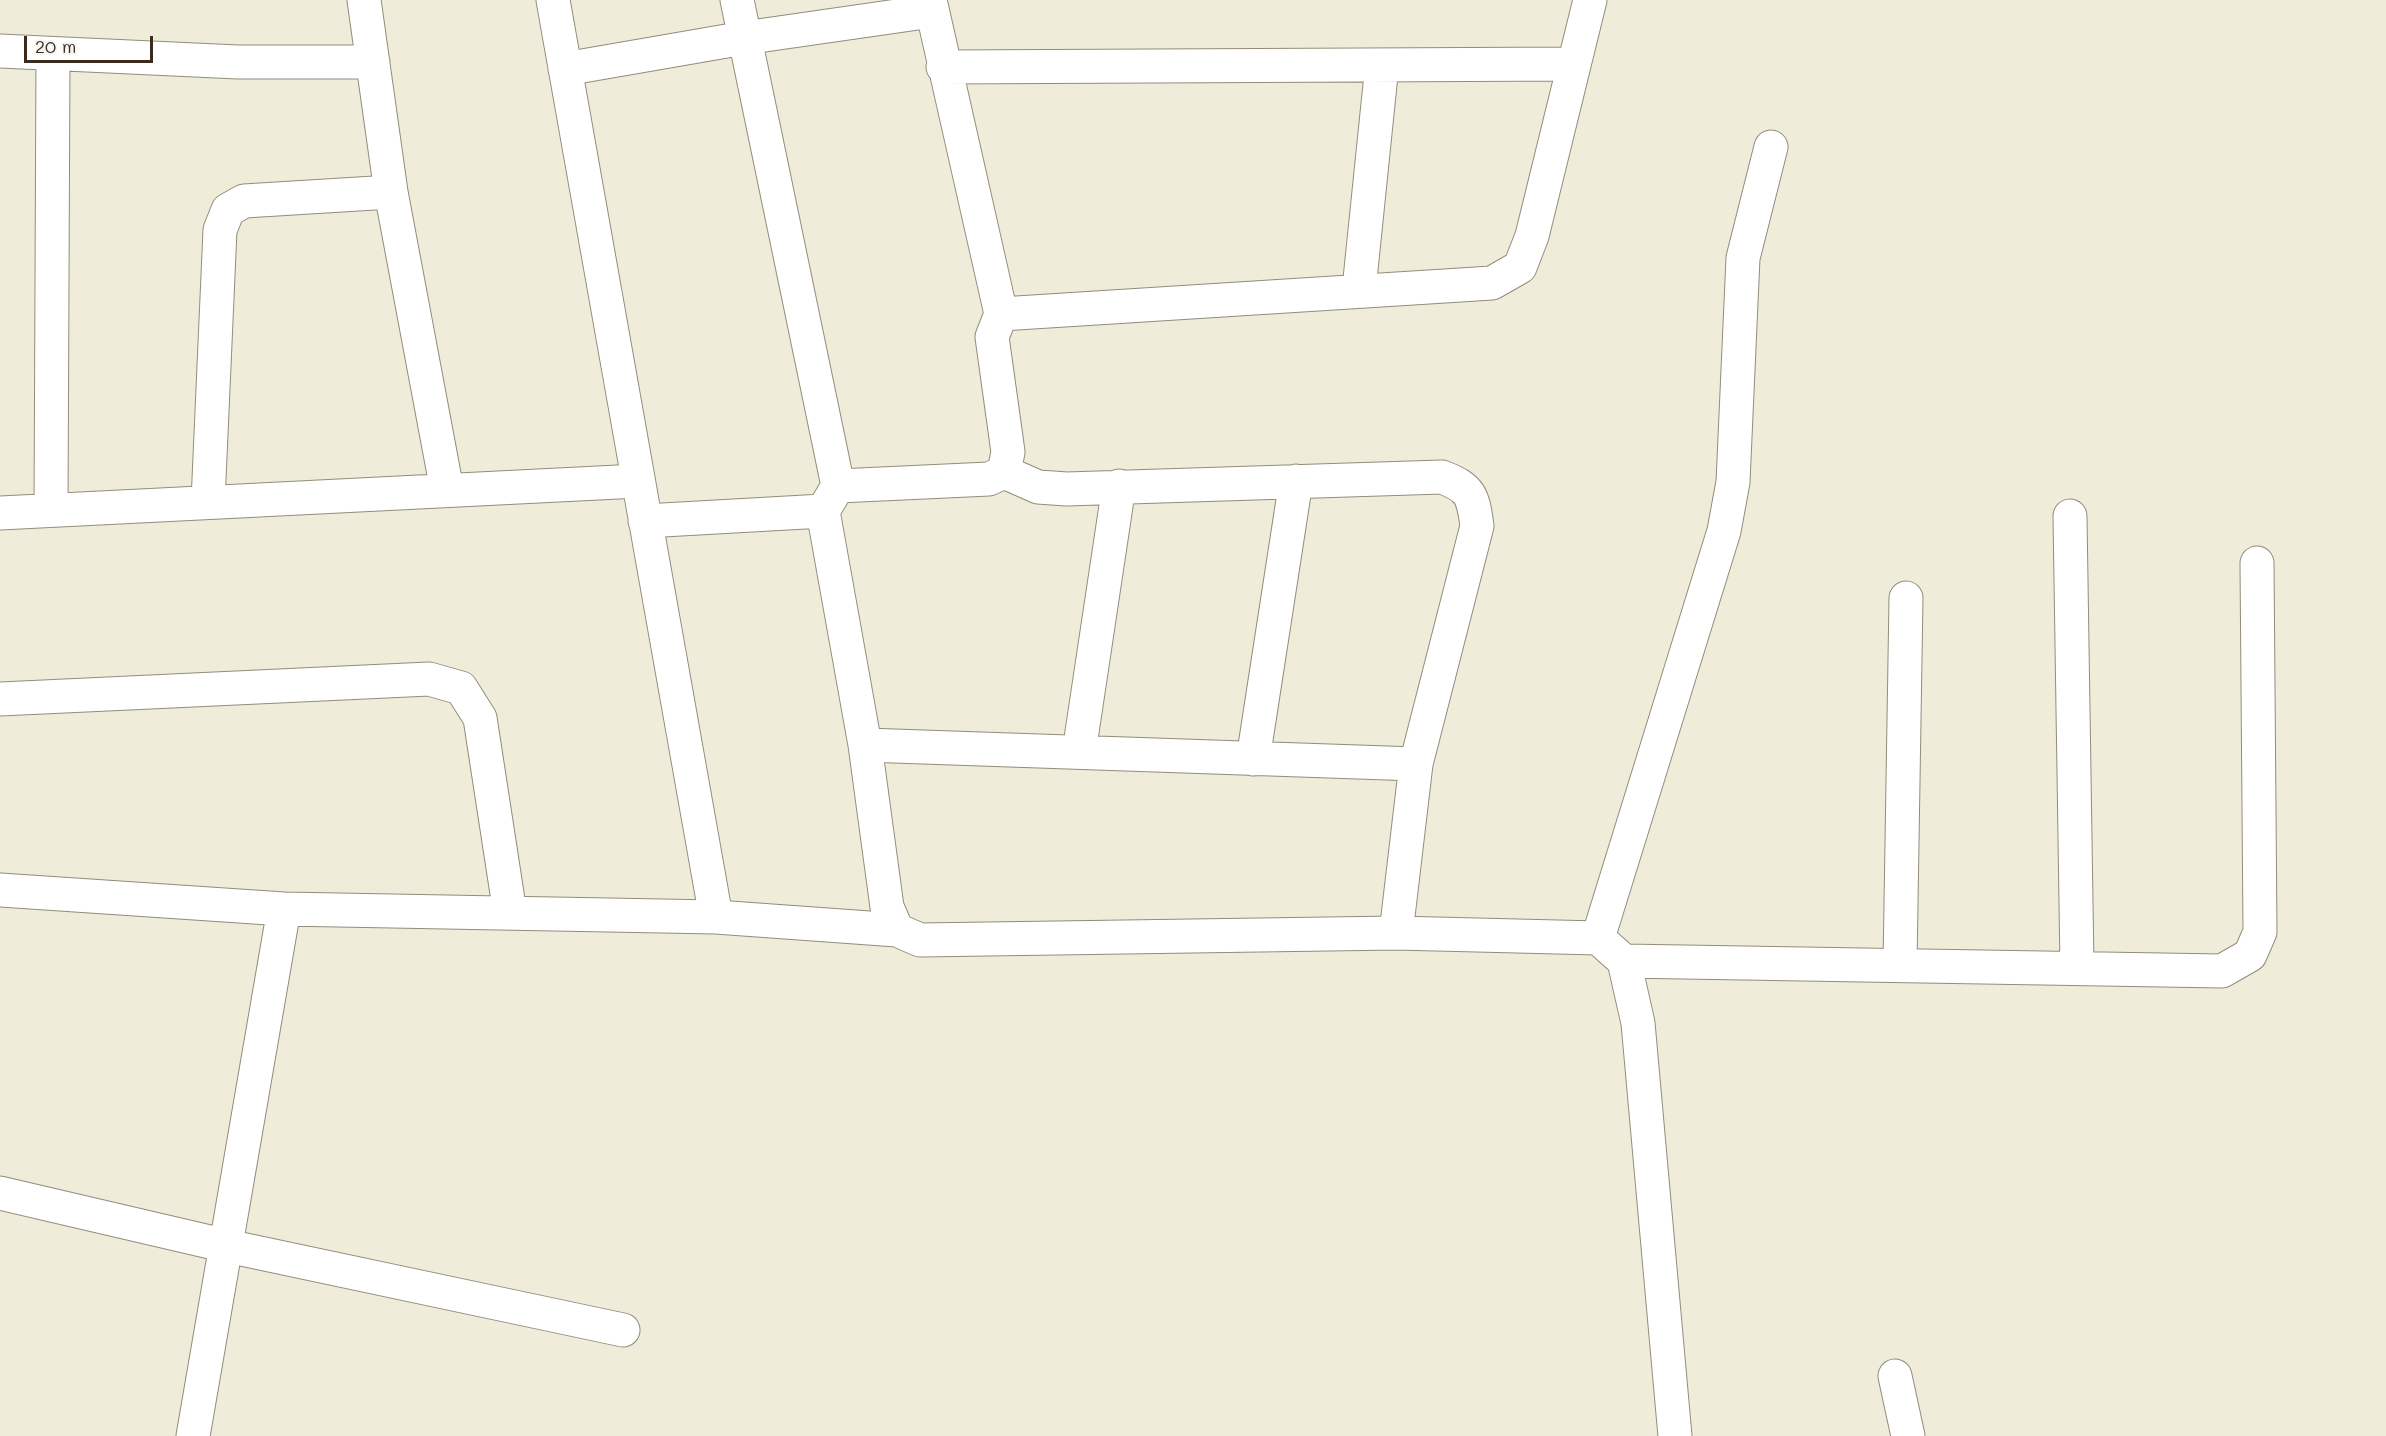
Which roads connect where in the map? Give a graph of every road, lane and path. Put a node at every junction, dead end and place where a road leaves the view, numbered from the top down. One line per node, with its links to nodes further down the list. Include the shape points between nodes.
1 (364, 0): 9 (street)
2 (553, 0): 13 (street)
3 (737, 0): 6 (street)
4 (1590, 0): 10 (street)
5 (931, 6): 6 (street); 12 (street)
6 (744, 38): 13 (street); 23 (street)
7 (0, 51): 8 (street)
8 (53, 54): 9 (street, via 238,62); 25 (street)
9 (373, 62): 15 (street)
10 (1573, 64): 11 (street); 16 (street, via 1532,236 1520,267 1492,282)
11 (1382, 65): 12 (street); 16 (street)
12 (943, 67): 17 (street)
13 (565, 69): 19 (street)
14 (1771, 147): 42 (street, via 1743,258 1733,483 1724,531)
15 (391, 192): 22 (street); 24 (street, via 244,201 228,210 220,230)
16 (1359, 289): 17 (street)
17 (1001, 314): 18 (street, via 992,337 1008,452)
18 (1004, 472): 21 (street, via 1038,487); 23 (street, via 988,478)
19 (638, 480): 22 (street); 28 (street)
20 (1296, 481): 21 (street); 34 (street); 35 (street, via 1442,477 1460,484 1474,499 1478,526)
21 (1119, 486): 33 (street)
22 (447, 490): 24 (street)
23 (830, 499): 28 (street); 32 (street)
24 (208, 502): 25 (street)
25 (51, 510): 26 (street)
26 (0, 513)
27 (2070, 516): 45 (street)
28 (645, 521): 39 (street)
29 (2257, 563): 45 (street, via 2260,932 2250,956 2222,971)
30 (1906, 598): 44 (street)
31 (0, 699): 38 (street, via 429,678 461,688 480,718)
32 (865, 745): 33 (street); 40 (street, via 887,908)
33 (1079, 752): 34 (street)
34 (1252, 759): 35 (street)
35 (1416, 764): 41 (street)
36 (0, 890): 37 (street)
37 (284, 909): 38 (street); 47 (street)
38 (510, 913): 39 (street)
39 (716, 917): 40 (street)
40 (897, 930): 41 (street, via 920,940)
41 (1396, 933): 42 (street)
42 (1598, 938): 43 (street)
43 (1624, 961): 44 (street); 51 (street, via 1638,1023)
44 (1900, 965): 45 (street)
45 (2077, 967)
46 (0, 1193): 47 (street)
47 (227, 1246): 48 (street); 50 (street)
48 (623, 1330)
49 (1895, 1376): 52 (street)
50 (193, 1436)
51 (1675, 1436)
52 (1908, 1436)

